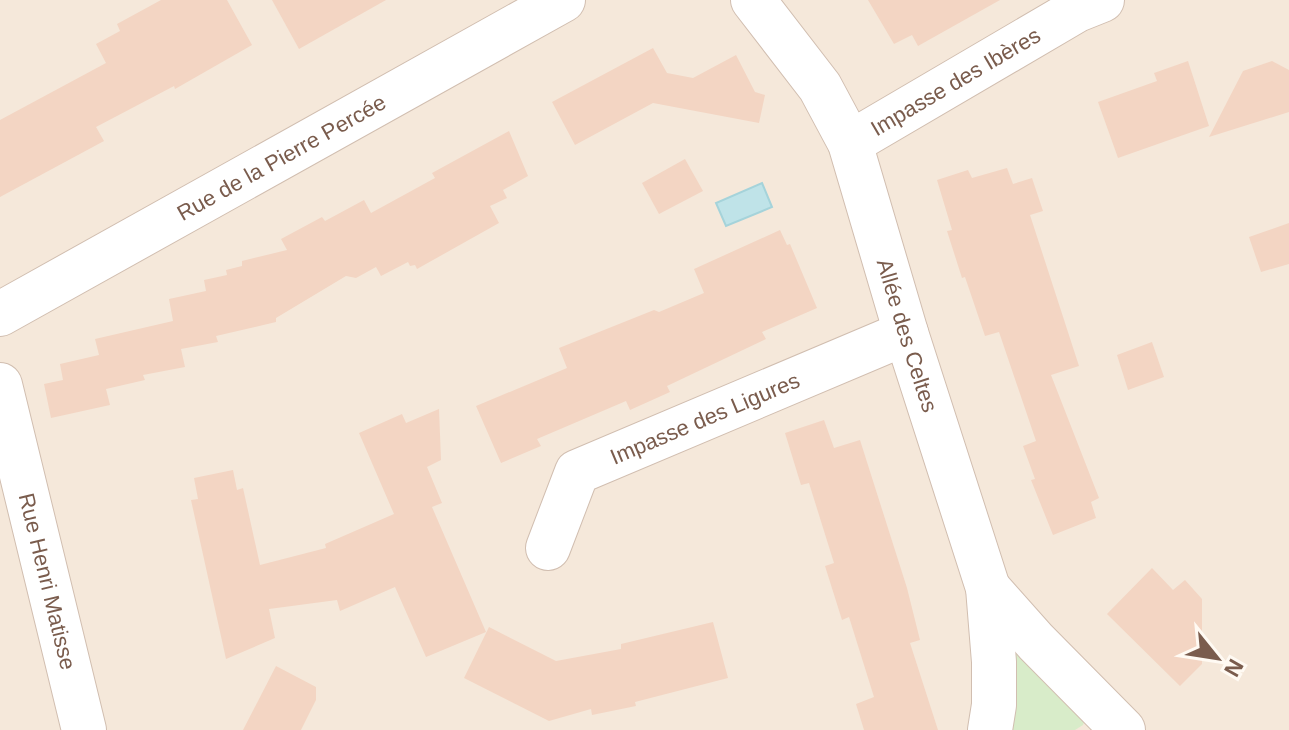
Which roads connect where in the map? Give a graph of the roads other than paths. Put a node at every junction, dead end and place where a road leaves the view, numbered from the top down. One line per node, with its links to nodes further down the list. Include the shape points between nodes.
1 (563, 0): 7 (street, Rue de la Pierre Percée)
2 (753, 0): 5 (street, Allée des Celtes)
3 (792, 0): 5 (street, Allée des Celtes)
4 (1102, 0): 6 (street, Impasse des Ibères)
5 (820, 87): 6 (street, Allée des Celtes)
6 (850, 143): 8 (street, Allée des Celtes)
7 (0, 313)
8 (906, 333): 10 (street, Impasse des Ligures, via 577,472); 11 (street, Allée des Celtes)
9 (0, 385): 12 (street, Rue Henri Matisse)
10 (548, 548)
11 (988, 588): 13 (street, Allée des Celtes, via 994,662); 14 (street, Allée des Celtes)
12 (84, 730)
13 (990, 730)
14 (1123, 730)

